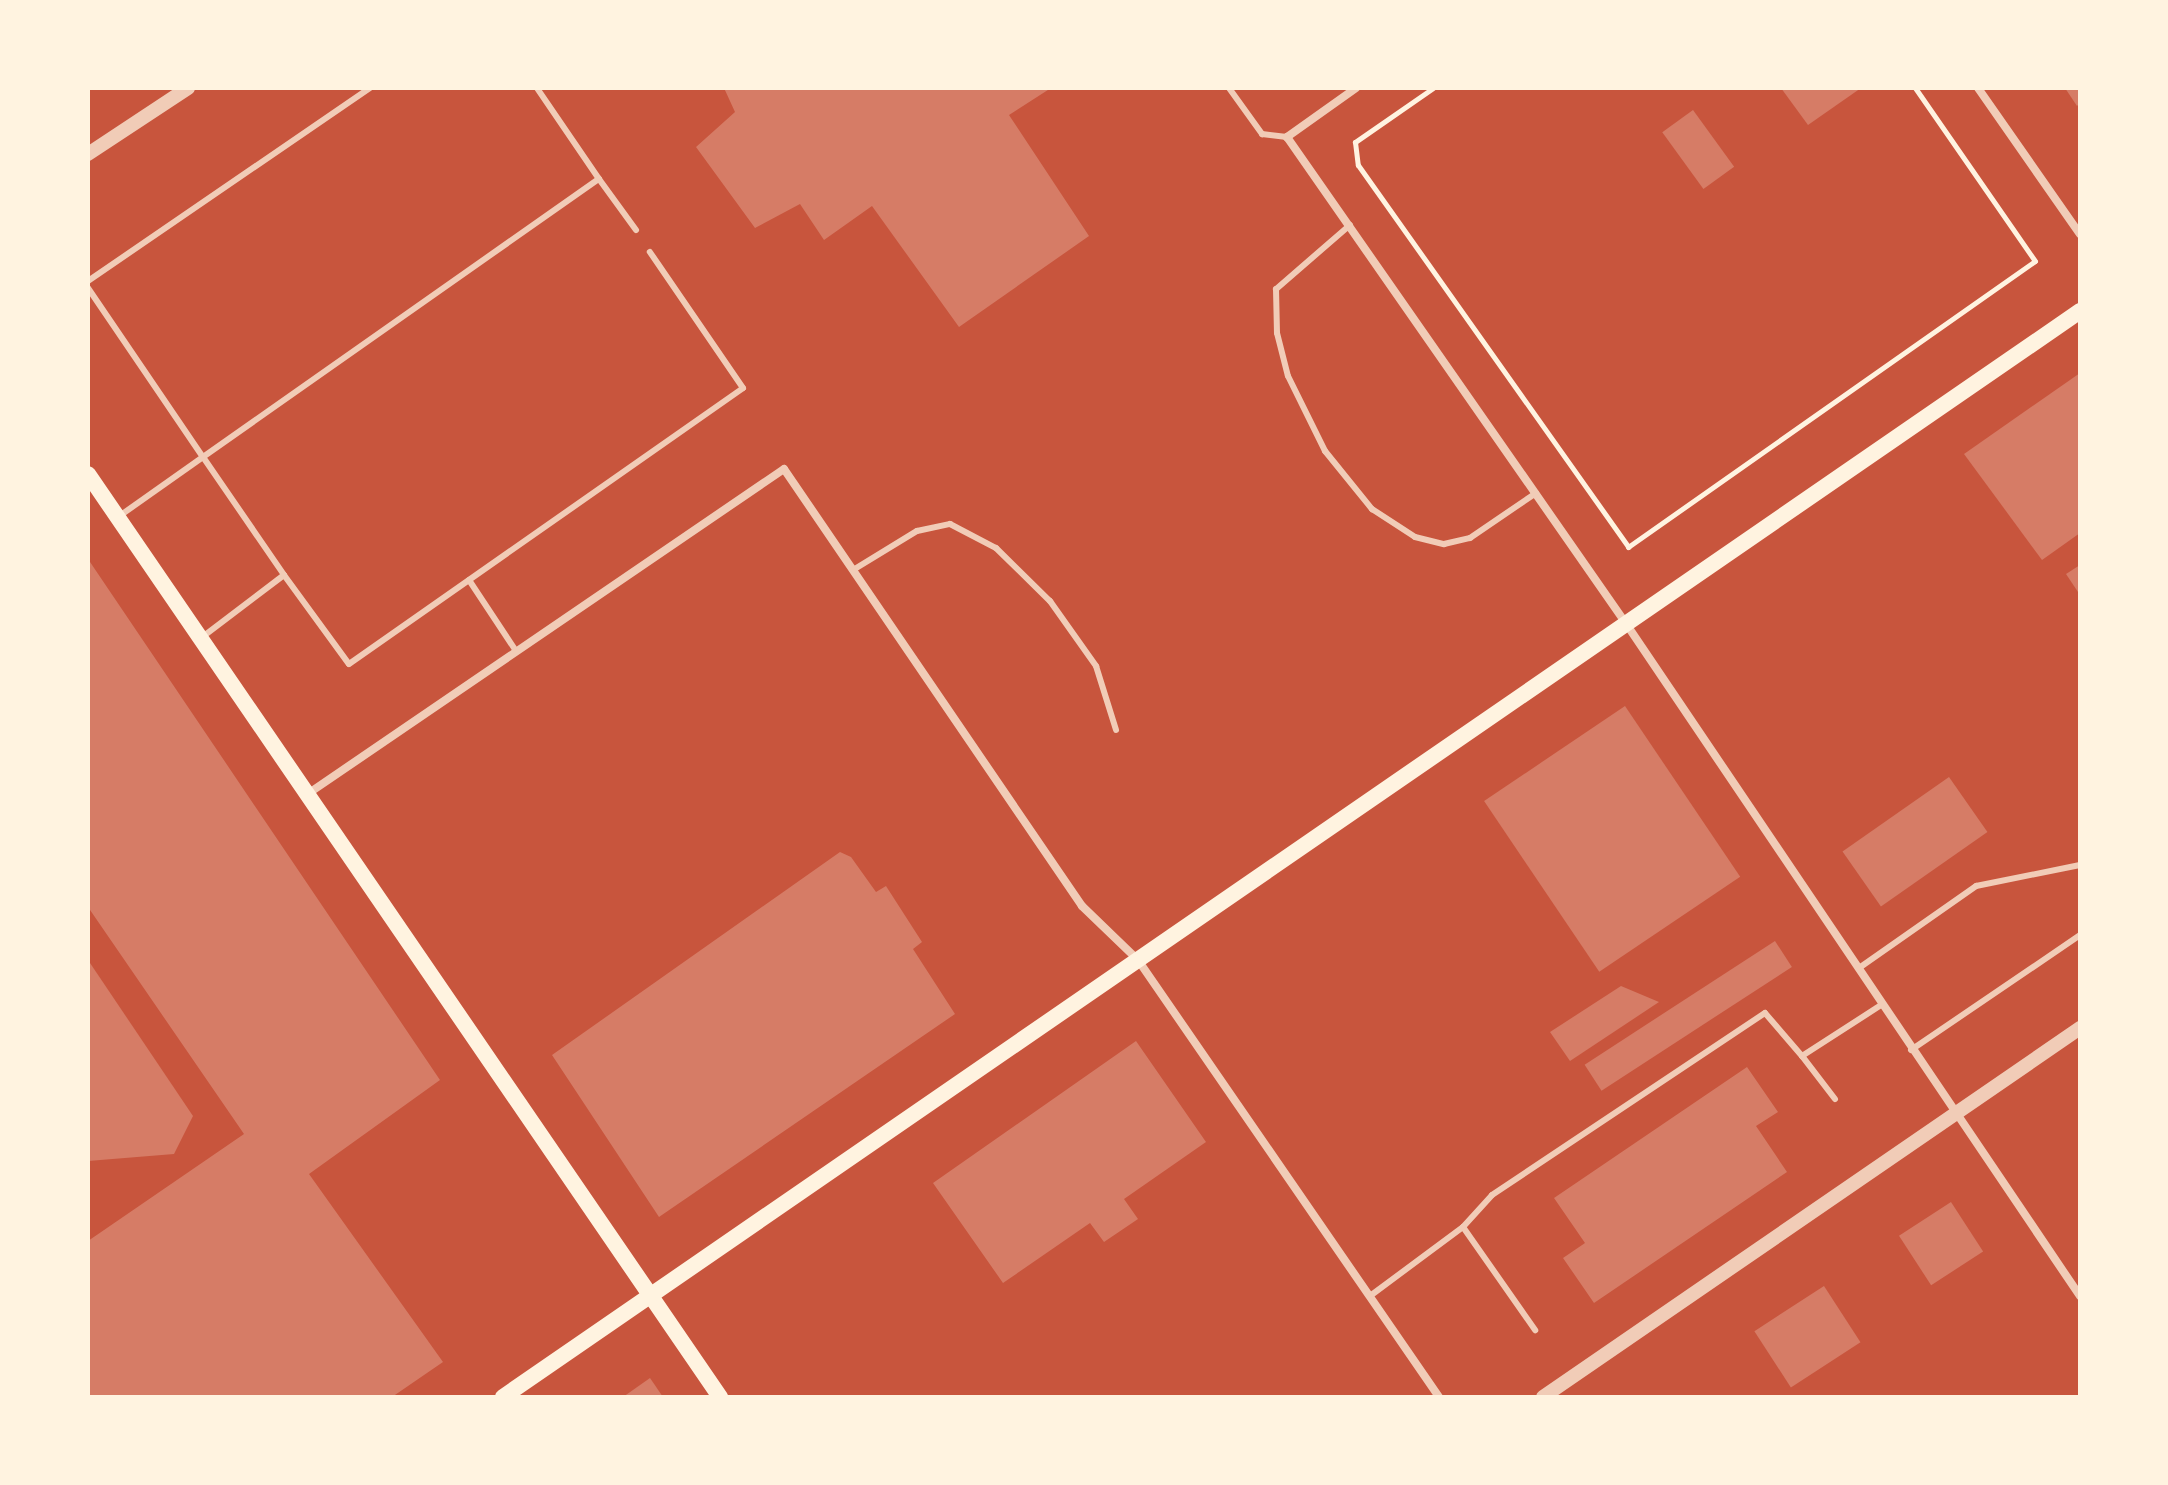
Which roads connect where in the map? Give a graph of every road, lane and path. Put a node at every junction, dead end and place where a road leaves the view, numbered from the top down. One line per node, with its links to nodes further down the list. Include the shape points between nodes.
1 (188, 88): 10 (street)
2 (370, 88): 16 (lane)
3 (537, 88): 11 (lane)
4 (1229, 88): 9 (lane, via 1262,134)
5 (1356, 88): 9 (street)
6 (1433, 88): 7 (path, via 1355,142 1358,165 1628,547 2035,261)
7 (1915, 88)
8 (1978, 88): 14 (street)
9 (1287, 137): 12 (street)
10 (88, 154)
11 (599, 179): 13 (lane); 19 (lane)
12 (1352, 224): 21 (street); 21 (lane, via 1276,289 1277,333 1288,376 1325,451 1372,509 1415,537 1444,544 1470,538)
13 (636, 230)
14 (2080, 234)
15 (650, 252): 25 (lane, via 743,388)
16 (88, 281)
17 (88, 288): 19 (lane)
18 (2080, 311): 26 (main road)
19 (203, 457): 22 (lane); 24 (lane)
20 (88, 474): 22 (main road)
21 (1536, 493): 26 (street)
22 (117, 518): 27 (main road)
23 (853, 570): 28 (street, via 784,469); 29 (lane, via 917,531 950,524 996,548 1050,601 1096,666); 33 (street, via 1082,906)
24 (284, 575): 25 (lane, via 349,664); 27 (lane)
25 (469, 580): 28 (lane)
26 (1627, 625): 33 (main road); 34 (street)
27 (201, 638): 30 (main road)
28 (516, 651): 30 (street)
29 (1116, 730)
30 (309, 793): 44 (main road)
31 (2080, 865): 34 (lane, via 1976,886)
32 (2080, 935): 37 (lane)
33 (1138, 960): 42 (street); 44 (main road)
34 (1859, 968): 35 (street)
35 (1881, 1005): 37 (street); 38 (lane)
36 (2080, 1028): 40 (street)
37 (1911, 1050): 40 (street)
38 (1802, 1056): 39 (lane); 41 (lane, via 1765,1013 1492,1195)
39 (1835, 1099)
40 (1956, 1117): 43 (street); 49 (street)
41 (1463, 1227): 42 (lane); 45 (lane)
42 (1370, 1296): 48 (street)
43 (2080, 1296)
44 (650, 1298): 46 (main road); 47 (main road)
45 (1535, 1330)
46 (503, 1397)
47 (720, 1397)
48 (1439, 1397)
49 (1543, 1397)

